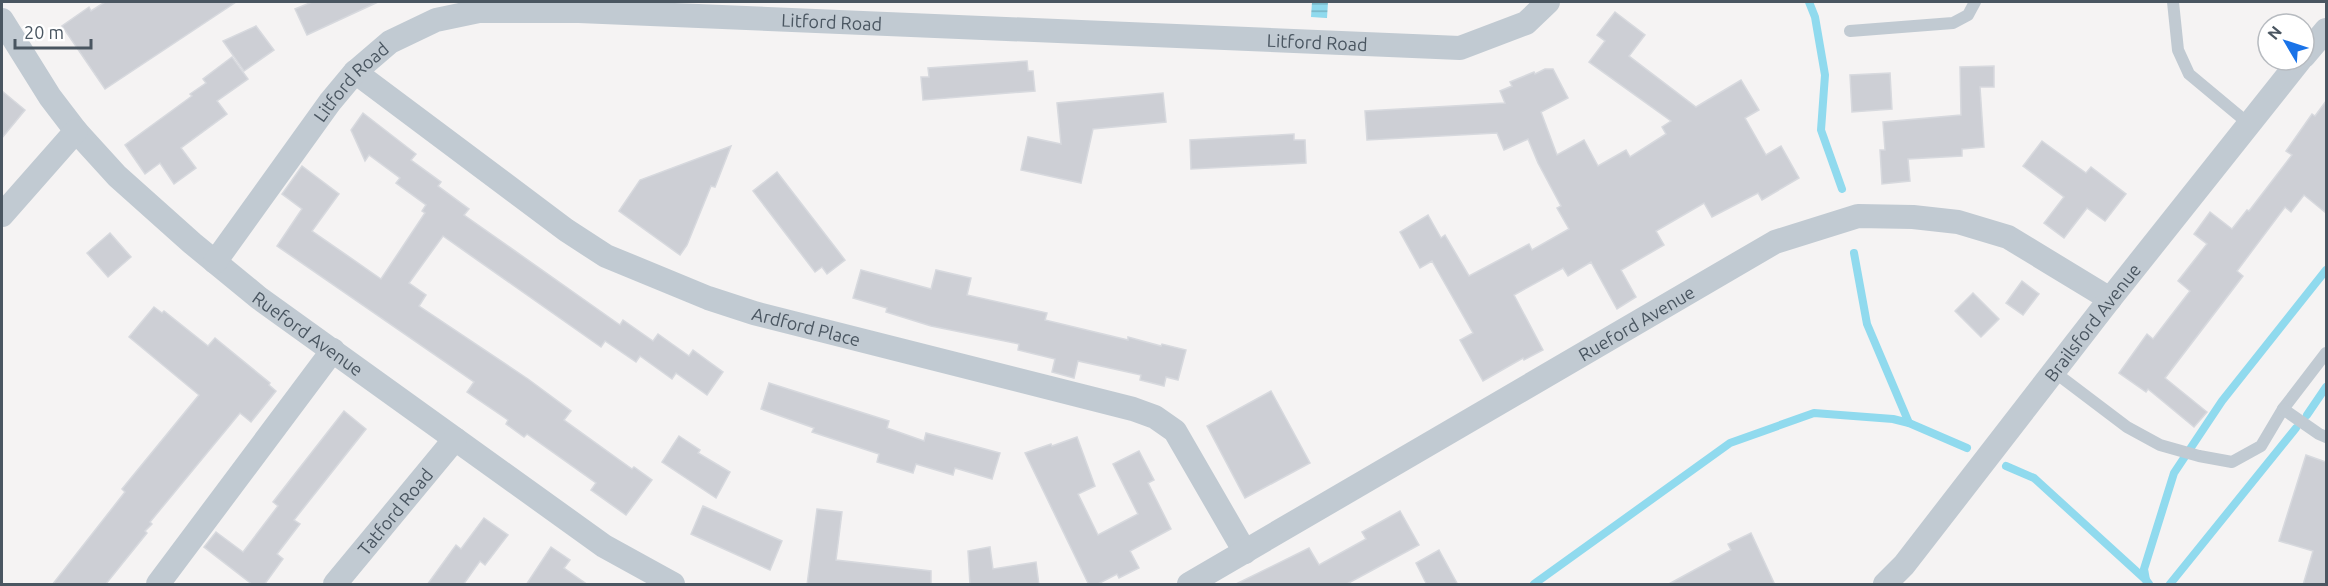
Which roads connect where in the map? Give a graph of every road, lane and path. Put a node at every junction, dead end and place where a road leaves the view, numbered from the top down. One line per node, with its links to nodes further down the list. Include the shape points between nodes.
1 (1548, 2): 8 (street, Litford Road, via 1526,23 1460,48 579,11 479,11 436,20 390,42)
2 (1975, 2): 6 (lane, via 1968,15 1953,23)
3 (2173, 2): 10 (lane, via 2178,50 2189,74)
4 (2, 20): 11 (street, Rueford Avenue)
5 (2326, 30): 7 (street)
6 (1850, 31)
7 (2316, 42)
8 (355, 72): 13 (street, Litford Road); 21 (street, Ardford Place, via 566,230 606,255 754,313 1155,417 1175,431)
9 (2291, 72): 10 (street, Brailsford Avenue)
10 (2249, 124): 14 (street, Brailsford Avenue)
11 (76, 131): 12 (street); 13 (street, Rueford Avenue, via 117,176)
12 (2, 215)
13 (215, 262): 15 (street, Rueford Avenue)
14 (2110, 299): 17 (street, Brailsford Avenue); 21 (street, Rueford Avenue, via 2008,237 1958,222 1858,216 1813,229 1775,242)
15 (333, 350): 20 (street, Rueford Avenue); 22 (street)
16 (2326, 353): 18 (lane)
17 (2054, 371): 18 (lane, via 2160,446 2232,462 2261,446); 26 (street, Brailsford Avenue)
18 (2283, 409): 19 (lane)
19 (2326, 437)
20 (455, 439): 23 (street, Tatford Road); 24 (street, Rueford Avenue, via 604,546)
21 (1245, 552): 25 (street, Rueford Avenue)
22 (158, 585)
23 (335, 585)
24 (673, 585)
25 (1189, 585)
26 (1885, 585)

